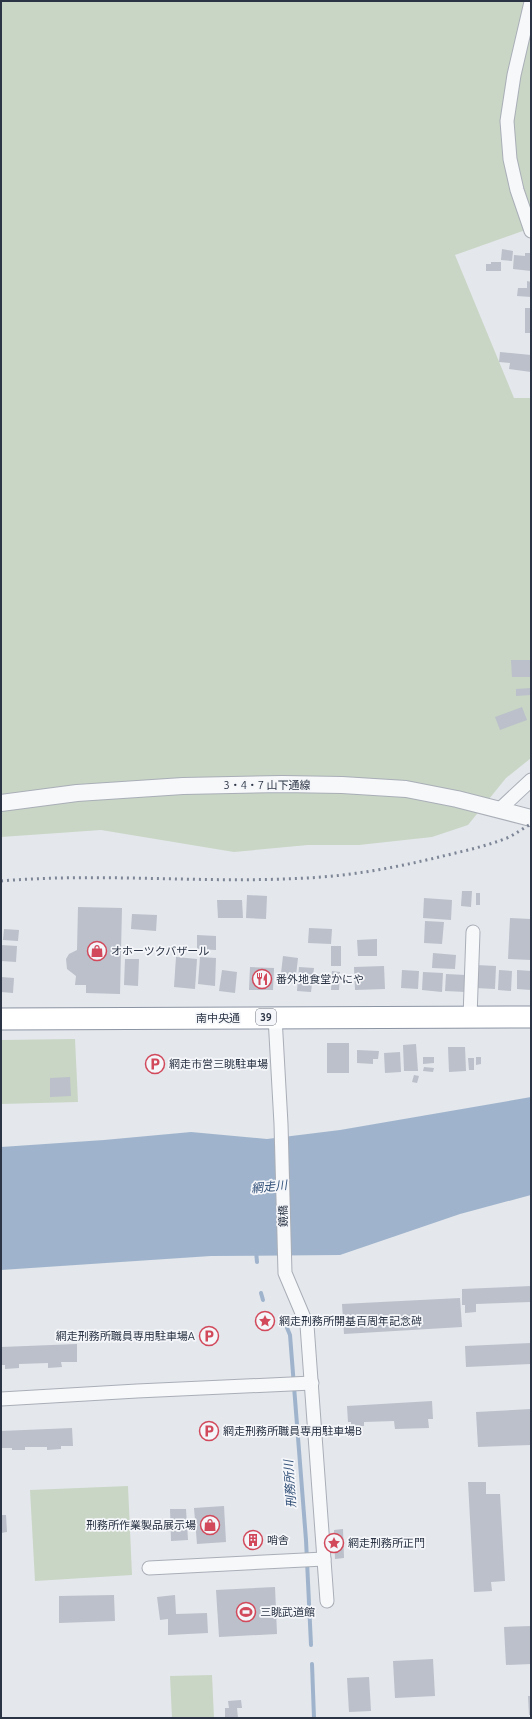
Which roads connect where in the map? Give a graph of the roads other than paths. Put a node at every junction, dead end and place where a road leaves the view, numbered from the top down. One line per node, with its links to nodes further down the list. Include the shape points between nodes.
1 (531, 2): 2 (street, via 514,75 507,121 510,159)
2 (531, 231)
3 (531, 780): 5 (street)
4 (1, 803): 5 (street, 3・4・7 山下通線, via 78,793 183,786 282,784 406,789)
5 (500, 809): 6 (street, 3・4・7 山下通線)
6 (529, 818)
7 (473, 932): 9 (street)
8 (275, 1017): 9 (highway, 南中央通 / 39); 11 (highway, 南中央通 / 39); 12 (street, 鏡橋, via 285,1273 307,1325)
9 (470, 1017): 10 (highway, 南中央通 / 39)
10 (531, 1017)
11 (1, 1019)
12 (312, 1383): 13 (street); 14 (street, 鏡橋)
13 (1, 1399)
14 (324, 1559): 15 (street); 16 (street, 鏡橋)
15 (149, 1568)
16 (327, 1601)

